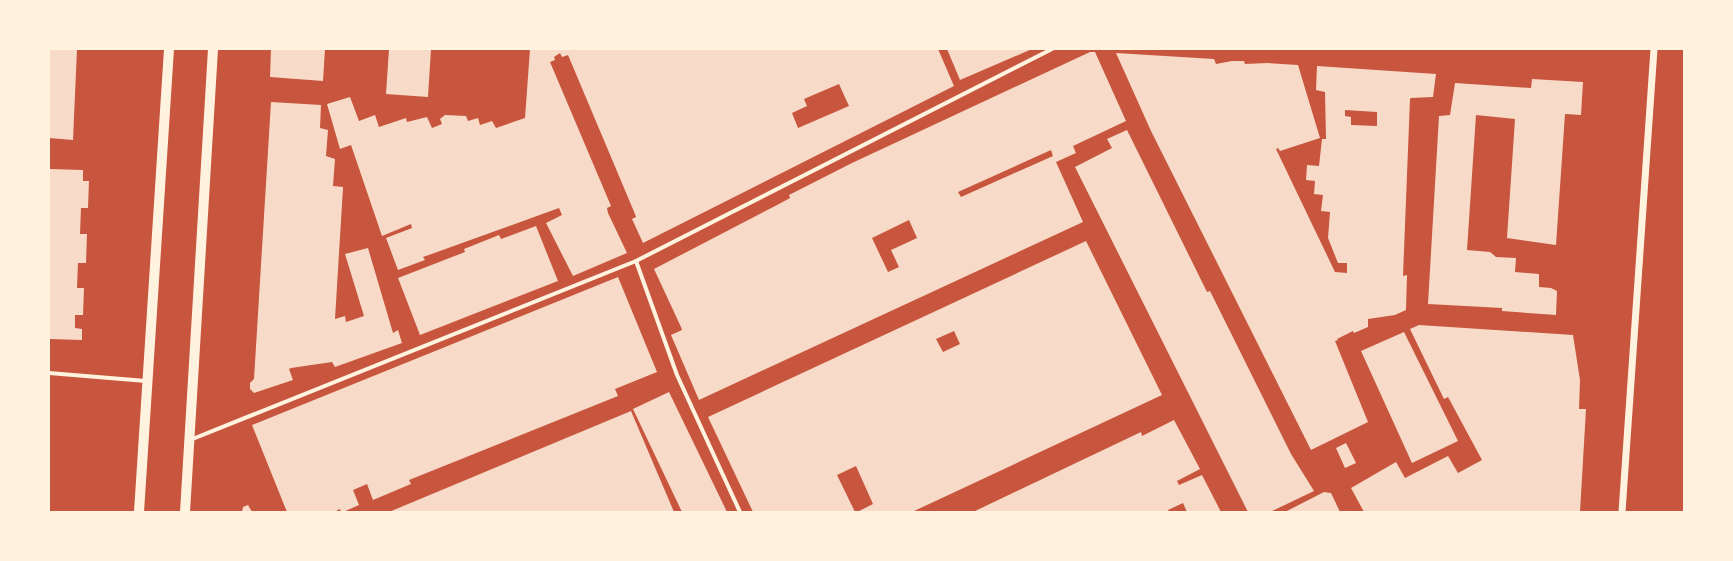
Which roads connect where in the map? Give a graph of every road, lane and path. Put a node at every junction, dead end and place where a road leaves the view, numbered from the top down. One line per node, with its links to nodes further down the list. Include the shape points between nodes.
1 (169, 49): 7 (main road)
2 (213, 49): 8 (main road)
3 (1052, 49): 5 (street)
4 (1654, 49): 12 (street)
5 (636, 262): 8 (street); 11 (street, via 677,375)
6 (49, 373): 7 (street)
7 (147, 381): 9 (main road)
8 (189, 441): 10 (main road)
9 (139, 512)
10 (185, 512)
11 (740, 512)
12 (1622, 512)

